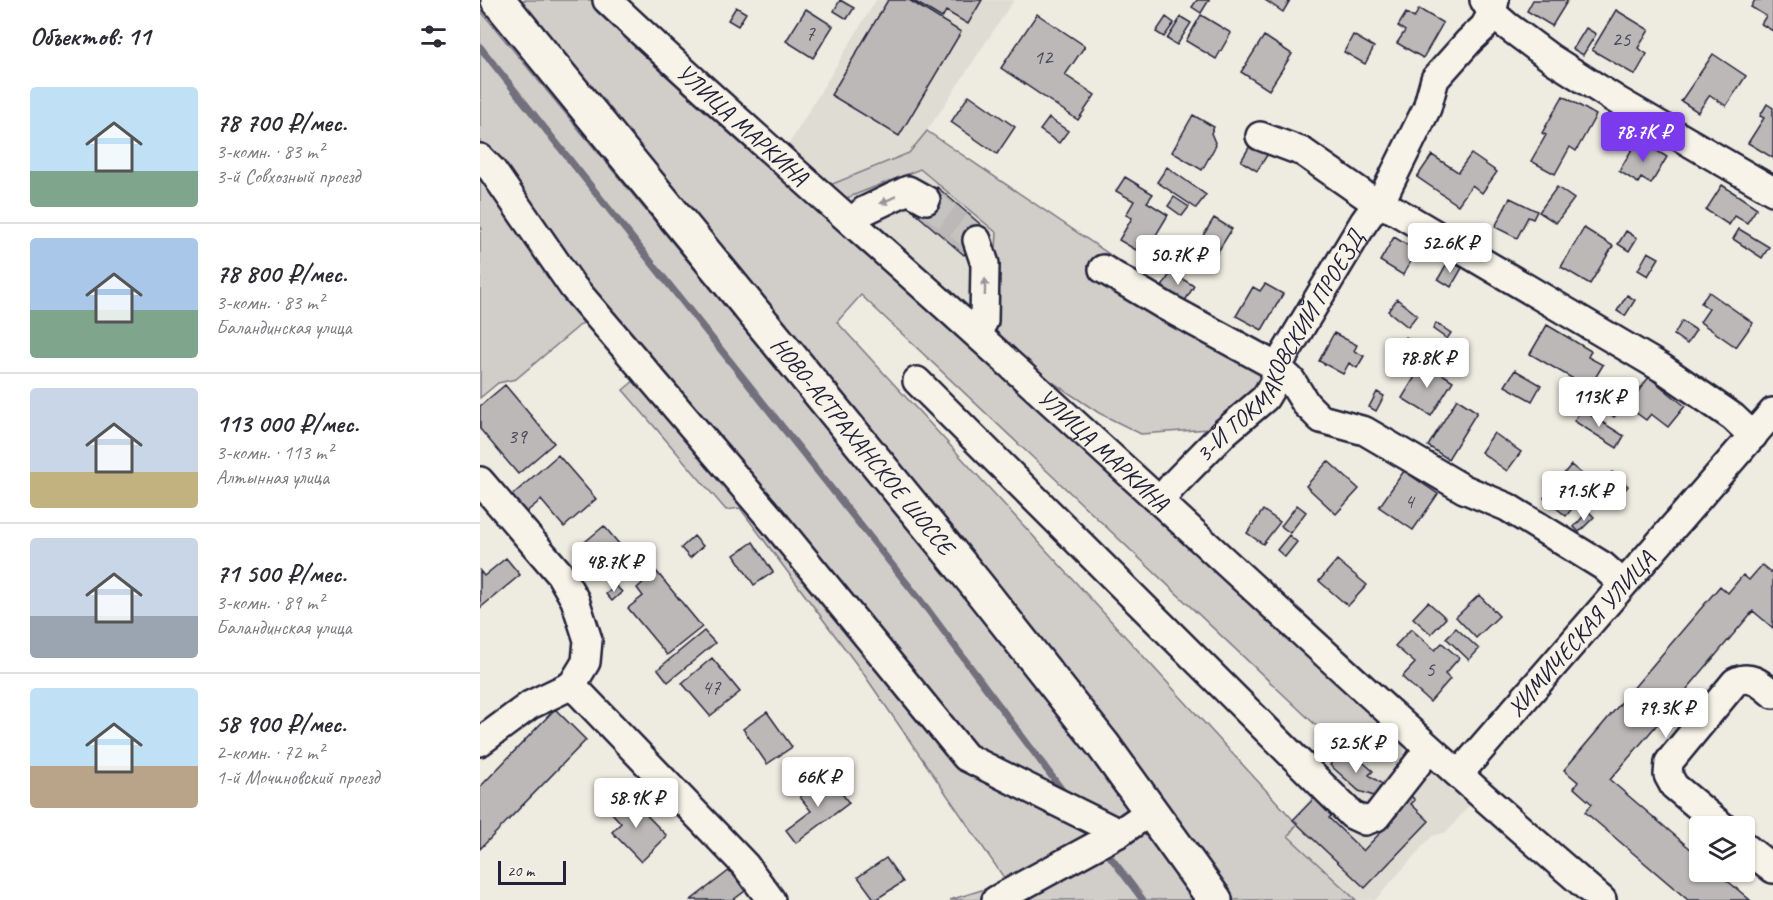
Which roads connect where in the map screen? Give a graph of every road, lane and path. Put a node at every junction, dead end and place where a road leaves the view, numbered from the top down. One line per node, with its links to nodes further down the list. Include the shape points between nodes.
1 (498, 0): 25 (main road, НОВО-АСТРАХАНСКОЕ ШОССЕ, via 976,584)
2 (607, 0): 9 (street, УЛИЦА МАРКИНА)
3 (1490, 4): 6 (street, via 1552,59); 8 (street, 3-Й ТОКМАКОВСКИЙ ПРОЕЗД, via 1484,27 1434,80 1427,108)
4 (1260, 136): 8 (street, via 1304,152)
5 (480, 158): 27 (street, via 573,287 773,521 966,757)
6 (1773, 191)
7 (926, 200): 9 (street, one-way to 9, via 908,190 864,211)
8 (1376, 203): 13 (street, 3-Й ТОКМАКОВСКИЙ ПРОЕЗД); 16 (street, via 1662,368 1733,417)
9 (852, 222): 12 (street, УЛИЦА МАРКИНА)
10 (977, 240): 12 (street, one-way to 10, via 984,321 985,264)
11 (1102, 269): 13 (street)
12 (976, 333): 18 (street, УЛИЦА МАРКИНА)
13 (1277, 366): 18 (street, 3-Й ТОКМАКОВСКИЙ ПРОЕЗД, via 1274,383 1265,398 1225,432); 19 (street, via 1321,418 1365,430 1464,489 1507,507 1603,566)
14 (917, 381): 23 (street, via 1352,815 1365,821 1376,817)
15 (1773, 412): 16 (street, ХИМИЧЕСКАЯ УЛИЦА)
16 (1753, 436): 19 (street, ХИМИЧЕСКАЯ УЛИЦА)
17 (480, 481): 20 (street, via 560,574 575,600 588,640 586,662)
18 (1160, 501): 23 (street, УЛИЦА МАРКИНА)
19 (1623, 584): 24 (street, ХИМИЧЕСКАЯ УЛИЦА)
20 (572, 685): 22 (street, via 530,705); 30 (street, via 745,866)
21 (1773, 694): 26 (street, via 1752,679 1735,682 1669,762 1668,775 1674,786)
22 (480, 742)
23 (1429, 749): 24 (street, УЛИЦА МАРКИНА)
24 (1459, 774): 33 (street, УЛИЦА МАРКИНА)
25 (1151, 811): 27 (street); 32 (main road, НОВО-АСТРАХАНСКОЕ ШОССЕ)
26 (1710, 816)
27 (1119, 833): 31 (street)
28 (1755, 855): 29 (street)
29 (1773, 869)
30 (771, 900)
31 (996, 900)
32 (1215, 900)
33 (1602, 900)

